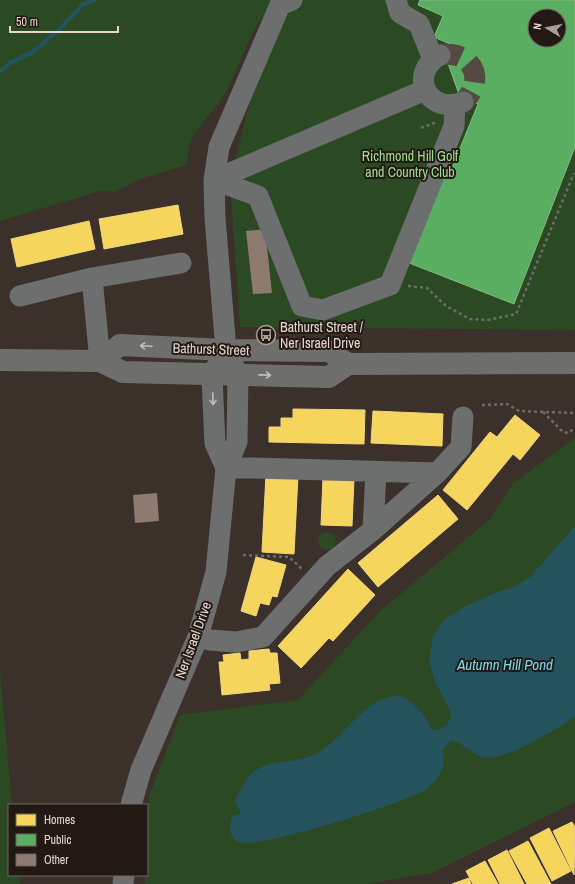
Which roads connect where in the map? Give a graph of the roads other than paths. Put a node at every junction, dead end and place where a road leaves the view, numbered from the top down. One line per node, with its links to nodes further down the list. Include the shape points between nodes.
1 (292, 0): 4 (street, via 280,5 277,11 220,147)
2 (396, 0): 3 (street, via 400,13 419,24 437,57 427,65 424,73)
3 (425, 90): 4 (street); 4 (street, via 437,103 459,103 454,126 390,285 323,310 302,306 258,196)
4 (214, 180): 8 (street)
5 (181, 263): 6 (street)
6 (92, 278): 7 (street); 10 (street)
7 (20, 296)
8 (226, 350): 10 (main road, Bathurst Street, one-way to 10, via 120,345); 12 (main road, Bathurst Street, via 329,351); 13 (street); 14 (street, Ner Israel Drive)
9 (0, 360): 10 (main road, Bathurst Street)
10 (100, 361): 13 (main road, Bathurst Street, via 123,372)
11 (575, 363): 12 (main road)
12 (348, 364): 14 (main road, Bathurst Street, one-way to 12, via 330,377)
13 (212, 374): 14 (main road, Bathurst Street); 16 (street, Ner Israel Drive, one-way to 16, via 215,443)
14 (238, 374): 16 (street, Ner Israel Drive, via 237,442)
15 (463, 417): 18 (street, via 461,447)
16 (226, 468): 17 (street); 20 (street, Ner Israel Drive, via 216,572)
17 (376, 472): 18 (street); 19 (street)
18 (437, 473): 19 (street)
19 (372, 530): 20 (street, via 327,566 263,637 236,642)
20 (198, 637): 21 (street, Ner Israel Drive, via 141,770)
21 (131, 804)

